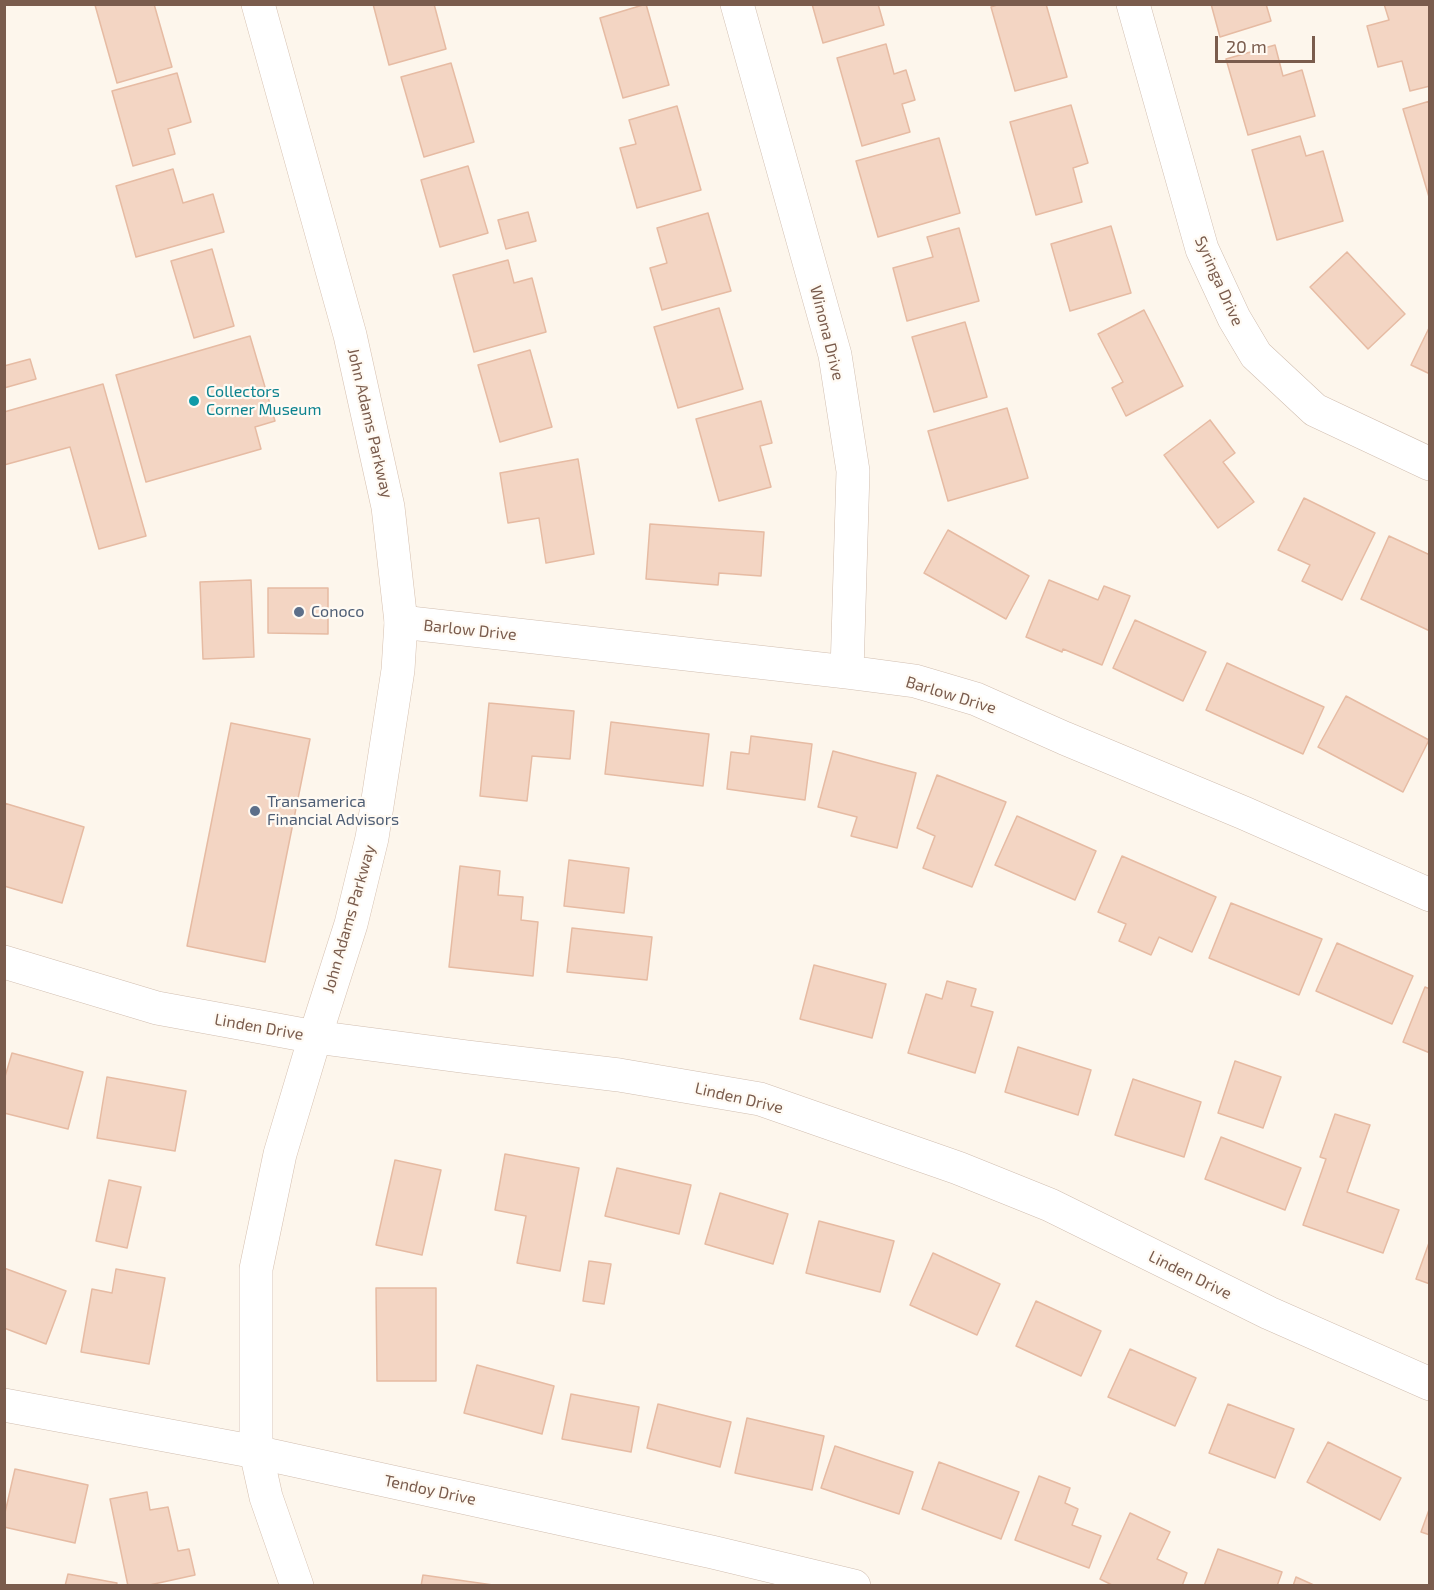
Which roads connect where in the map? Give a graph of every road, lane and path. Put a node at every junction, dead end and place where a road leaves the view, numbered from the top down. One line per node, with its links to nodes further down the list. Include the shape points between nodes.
1 (258, 4): 5 (street, John Adams Parkway, via 352,346 388,507)
2 (737, 4): 6 (street, Winona Drive, via 835,355 853,471)
3 (1133, 4): 4 (street, Syringa Drive, via 1202,249 1234,318 1257,355 1315,410)
4 (1430, 464)
5 (401, 622): 6 (street, Barlow Drive); 9 (street, John Adams Parkway, via 398,670 372,838 351,924)
6 (847, 672): 7 (street, Barlow Drive, via 915,681 976,699)
7 (1430, 895)
8 (4, 962): 9 (street, Linden Drive, via 157,1008)
9 (315, 1037): 10 (street, Linden Drive, via 620,1074 760,1099 958,1168 1050,1205 1269,1313); 12 (street, John Adams Parkway, via 280,1154 256,1269)
10 (1430, 1384)
11 (4, 1405): 12 (street, Tendoy Drive)
12 (256, 1452): 13 (street, John Adams Parkway, via 266,1497); 14 (street, Tendoy Drive)
13 (297, 1586)
14 (854, 1586)

